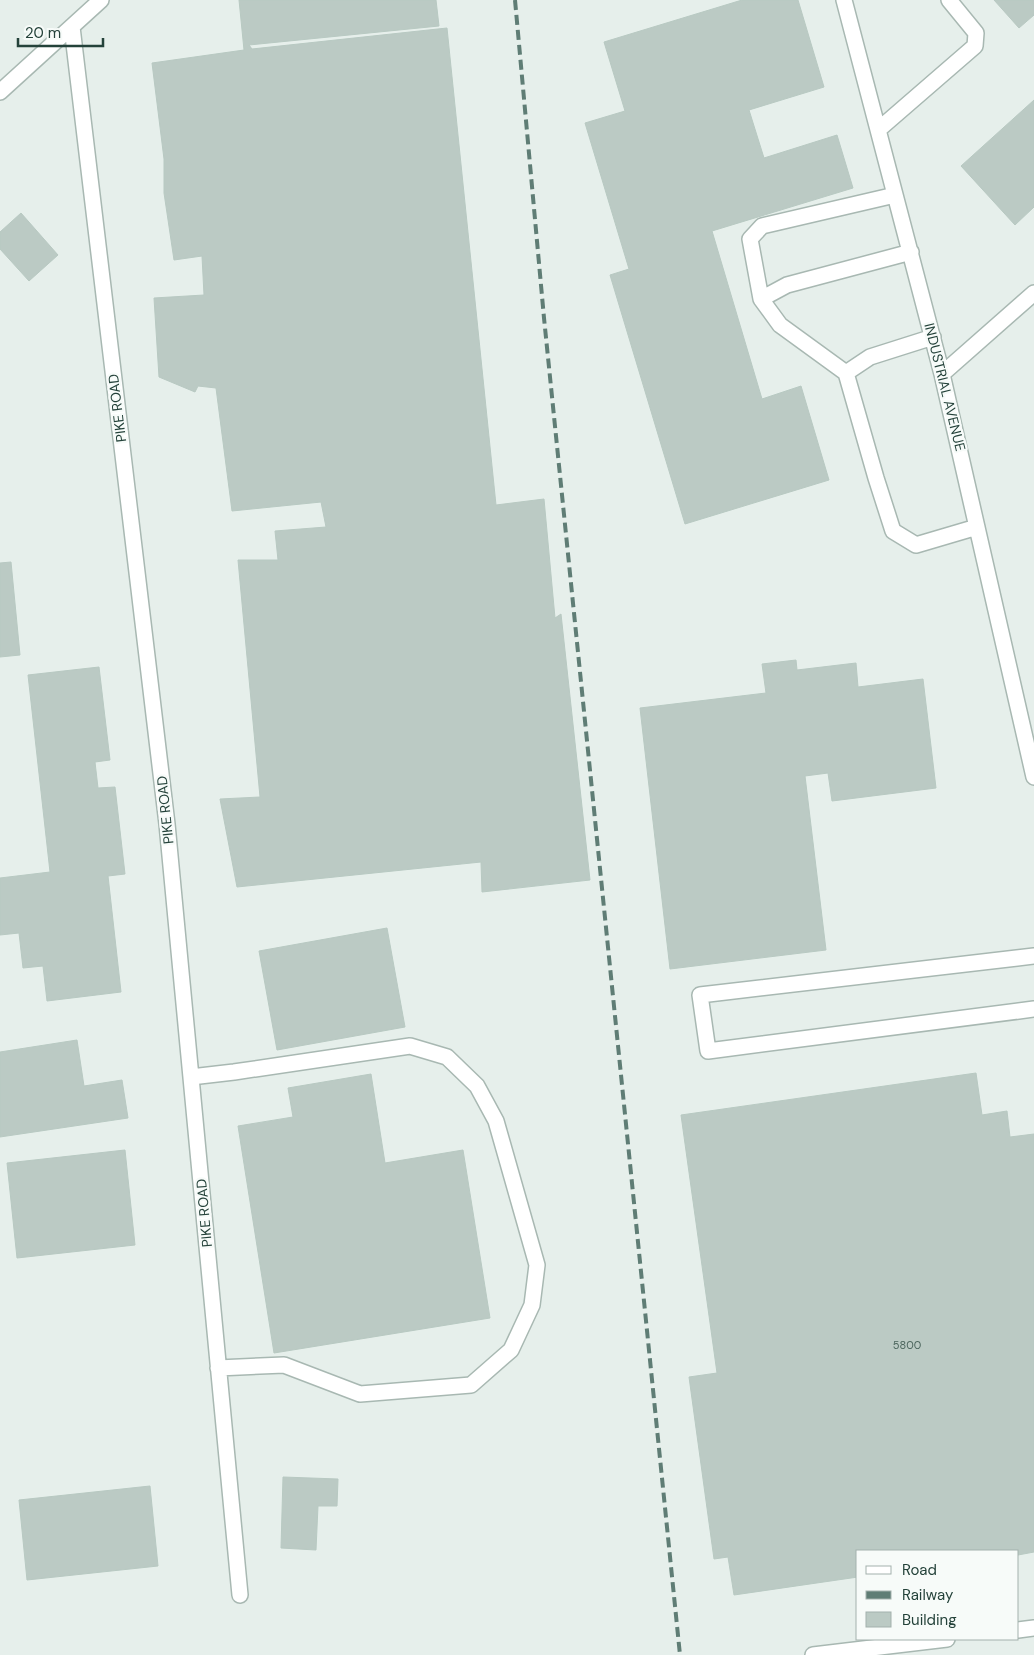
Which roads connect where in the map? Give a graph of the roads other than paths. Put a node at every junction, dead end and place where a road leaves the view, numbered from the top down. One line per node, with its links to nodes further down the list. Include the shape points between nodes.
1 (100, 0): 4 (street)
2 (844, 0): 6 (street, INDUSTRIAL AVENUE)
3 (949, 0): 6 (street, via 976,33 975,46)
4 (72, 27): 5 (street); 18 (street, PIKE ROAD, via 166,824)
5 (0, 92)
6 (878, 130): 7 (street, INDUSTRIAL AVENUE)
7 (895, 195): 8 (street, INDUSTRIAL AVENUE); 10 (street, via 762,226 750,239)
8 (910, 252): 10 (street, via 787,285); 11 (street, INDUSTRIAL AVENUE)
9 (1034, 293): 13 (street)
10 (761, 299): 12 (street, via 780,325)
11 (933, 337): 12 (street, via 870,357); 13 (street, INDUSTRIAL AVENUE)
12 (846, 373): 14 (street, via 893,532 916,545)
13 (942, 374): 14 (street, INDUSTRIAL AVENUE)
14 (977, 527): 15 (street, INDUSTRIAL AVENUE)
15 (1034, 777)
16 (1034, 956): 17 (street, via 700,995 708,1051)
17 (1034, 1009)
18 (190, 1077): 19 (street, PIKE ROAD); 19 (street, via 410,1046 447,1057 477,1086 496,1121 537,1265 532,1305 511,1350 471,1385 360,1394 284,1365)
19 (218, 1368): 20 (street, PIKE ROAD)
20 (240, 1595)
21 (1034, 1628): 22 (street)
22 (1019, 1630)
23 (938, 1640): 24 (street)
24 (813, 1655)

